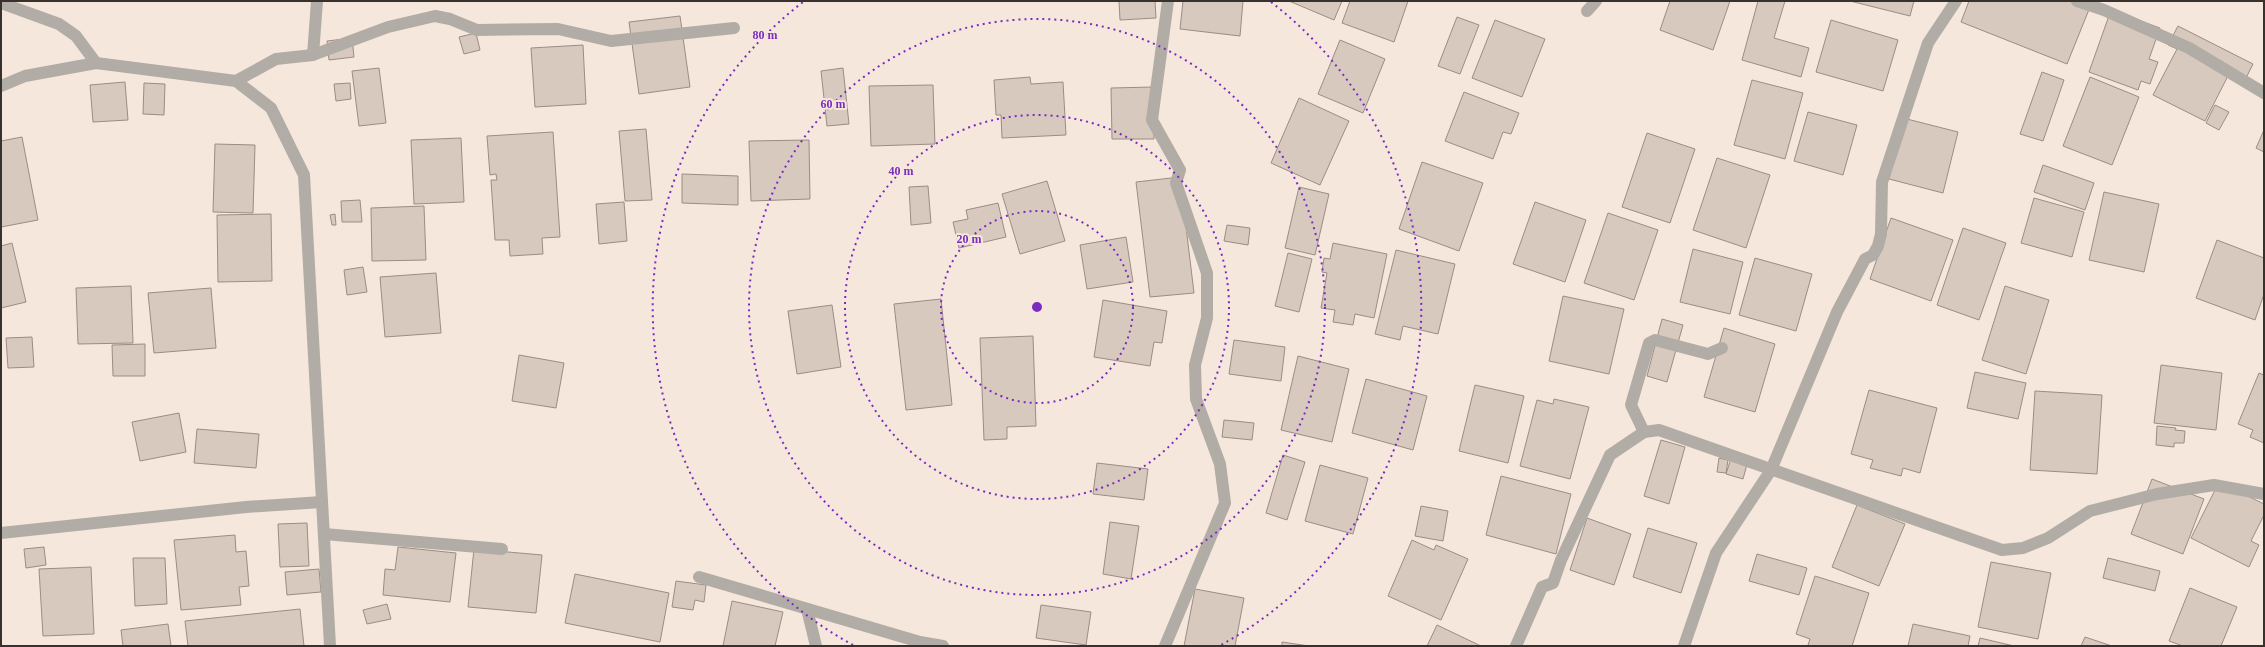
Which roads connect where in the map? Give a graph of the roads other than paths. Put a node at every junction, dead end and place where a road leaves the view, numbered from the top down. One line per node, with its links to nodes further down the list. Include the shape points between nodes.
1 (317, 1): 9 (street)
2 (1168, 1): 27 (street, via 1152,120 1180,170 1176,183 1207,273 1207,318 1195,365 1196,399 1220,464 1225,503)
3 (1596, 1): 7 (street)
4 (1956, 1): 16 (street, via 1928,43 1882,182 1878,246 1873,255 1865,259 1837,312)
5 (2077, 1): 13 (street, via 2104,10 2189,48)
6 (1, 3): 10 (street, via 59,24 76,36)
7 (1587, 11)
8 (734, 28): 9 (street, via 611,41 558,29 476,30 450,19 435,16 388,27)
9 (313, 55): 11 (street, via 276,59)
10 (96, 63): 11 (street); 12 (street, via 25,76)
11 (236, 81): 18 (street, via 271,108 304,175)
12 (1, 86)
13 (2264, 92)
14 (1722, 348): 15 (street, via 1708,354 1655,340 1649,343 1631,405)
15 (1644, 432): 16 (street, via 1659,430); 28 (street, via 1610,454 1553,583 1542,587)
16 (1771, 470): 17 (street, via 2002,550 2023,548 2048,538 2090,511 2158,494 2214,485); 29 (street, via 1716,553)
17 (2264, 494)
18 (322, 502): 19 (street, via 246,507); 20 (street)
19 (1, 533)
20 (324, 534): 21 (street); 24 (street)
21 (502, 549)
22 (699, 577): 23 (street)
23 (807, 609): 25 (street); 26 (street)
24 (330, 646)
25 (816, 646)
26 (942, 646)
27 (1165, 646)
28 (1516, 646)
29 (1684, 646)

